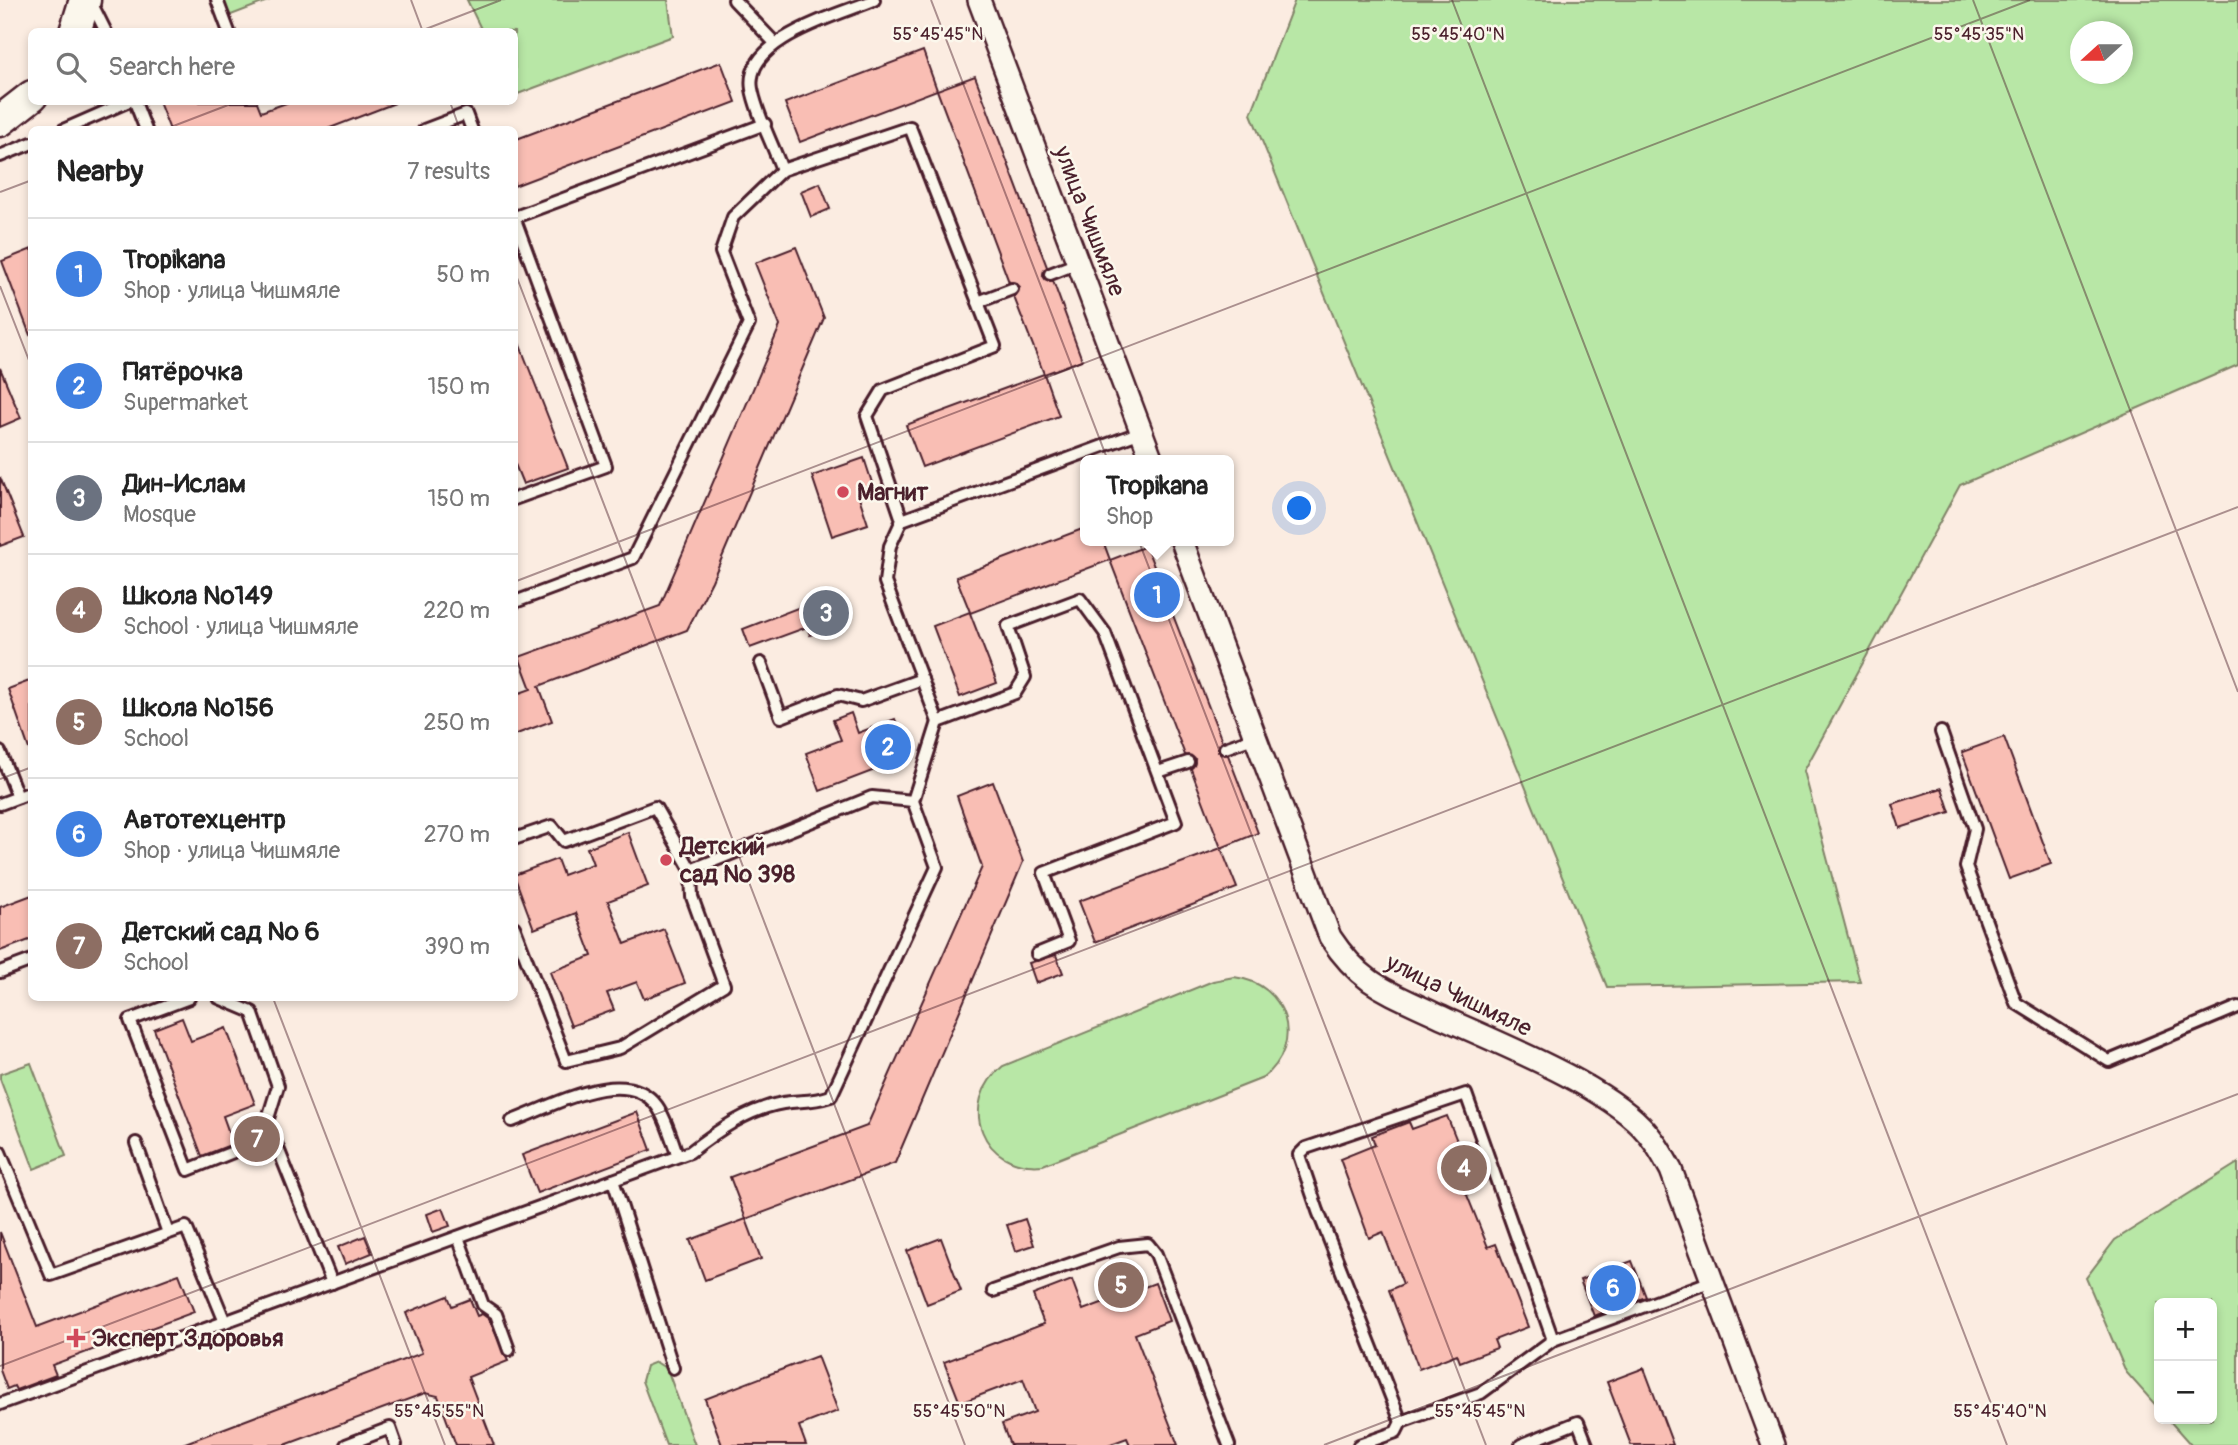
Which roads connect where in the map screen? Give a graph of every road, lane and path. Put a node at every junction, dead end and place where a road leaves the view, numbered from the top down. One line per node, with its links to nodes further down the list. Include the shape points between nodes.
1 (88, 0): 6 (main road); 7 (lane)
2 (217, 0): 8 (lane)
3 (734, 0): 9 (lane)
4 (874, 0): 9 (lane)
5 (979, 0): 24 (street, улица Чишмяле)
6 (77, 28)
7 (104, 28)
8 (228, 28)
9 (774, 42): 14 (lane, via 757,59 751,87)
10 (28, 99): 13 (main road)
11 (120, 105): 15 (lane)
12 (136, 105): 16 (lane)
13 (0, 121)
14 (765, 124): 21 (lane); 22 (lane)
15 (72, 126)
16 (144, 126)
17 (434, 126): 18 (lane, via 466,114)
18 (470, 126)
19 (28, 145): 20 (lane)
20 (0, 156)
21 (782, 170): 27 (lane, via 910,127); 33 (lane, via 733,217 721,252 749,324 633,558)
22 (518, 216)
23 (518, 225): 30 (lane, via 606,466)
24 (1078, 263): 25 (lane); 28 (street, улица Чишмяле)
25 (1050, 274)
26 (1012, 289): 27 (lane)
27 (978, 302): 31 (lane, via 995,346 883,390 867,416)
28 (1141, 432): 29 (street, улица Чишмяле); 31 (lane)
29 (1150, 455)
30 (518, 498)
31 (902, 520): 35 (lane, via 890,546 885,582)
32 (1184, 546): 38 (street, улица Чишмяле)
33 (518, 601)
34 (761, 663): 35 (lane, via 781,717 838,695 861,701)
35 (922, 679): 36 (lane)
36 (938, 722): 42 (lane, via 1015,693 1025,677 1008,626 1080,599 1105,633); 45 (lane)
37 (1941, 732): 55 (lane, via 1975,829 1966,867 2015,1003 2109,1061)
38 (1255, 737): 39 (lane); 64 (street, улица Чишмяле, via 1330,937 1347,962 1370,984 1539,1063 1616,1104 1642,1126 1671,1170)
39 (1225, 748)
40 (0, 752): 44 (lane)
41 (1188, 762): 42 (lane)
42 (1158, 772): 50 (lane, via 1176,821 1044,873 1069,941)
43 (28, 793): 44 (lane)
44 (18, 797): 46 (lane)
45 (913, 801): 48 (lane, via 872,797); 60 (lane, via 937,867 831,1096 808,1104 782,1103 724,1126)
46 (0, 804)
47 (518, 838): 48 (lane, via 552,826 565,841 655,807)
48 (691, 870): 49 (lane, via 692,897 724,985 620,1048 566,1061)
49 (518, 938)
50 (1037, 954)
51 (28, 962): 52 (lane)
52 (0, 972)
53 (182, 1001): 57 (lane, via 130,1020 188,1170)
54 (226, 1001): 57 (lane, via 252,1012 278,1086)
55 (2238, 1007)
56 (512, 1121): 60 (lane, via 586,1093 625,1085 649,1096 659,1108)
57 (261, 1141): 65 (lane, via 273,1136)
58 (136, 1143): 62 (lane)
59 (0, 1152): 62 (lane, via 51,1275)
60 (678, 1156): 61 (lane)
61 (613, 1180): 63 (lane); 70 (lane)
62 (168, 1233): 67 (lane, via 186,1227)
63 (458, 1237): 65 (lane); 69 (lane, via 483,1305 496,1314)
64 (1712, 1281): 68 (lane); 79 (street, улица Чишмяле)
65 (332, 1283): 67 (lane)
66 (993, 1291): 75 (lane, via 1119,1247 1148,1244 1156,1254)
67 (225, 1322): 71 (lane)
68 (1553, 1340): 72 (lane, via 1481,1393); 72 (lane, via 1466,1094 1306,1148 1299,1155 1318,1211)
69 (509, 1350)
70 (673, 1368)
71 (0, 1404)
72 (1401, 1422): 76 (lane, via 1396,1432)
73 (346, 1445): 74 (lane, via 390,1428)
74 (396, 1445)
75 (1229, 1445)
76 (1359, 1445)
77 (1521, 1445): 78 (lane, via 1578,1422)
78 (1587, 1445)
79 (1773, 1445)

